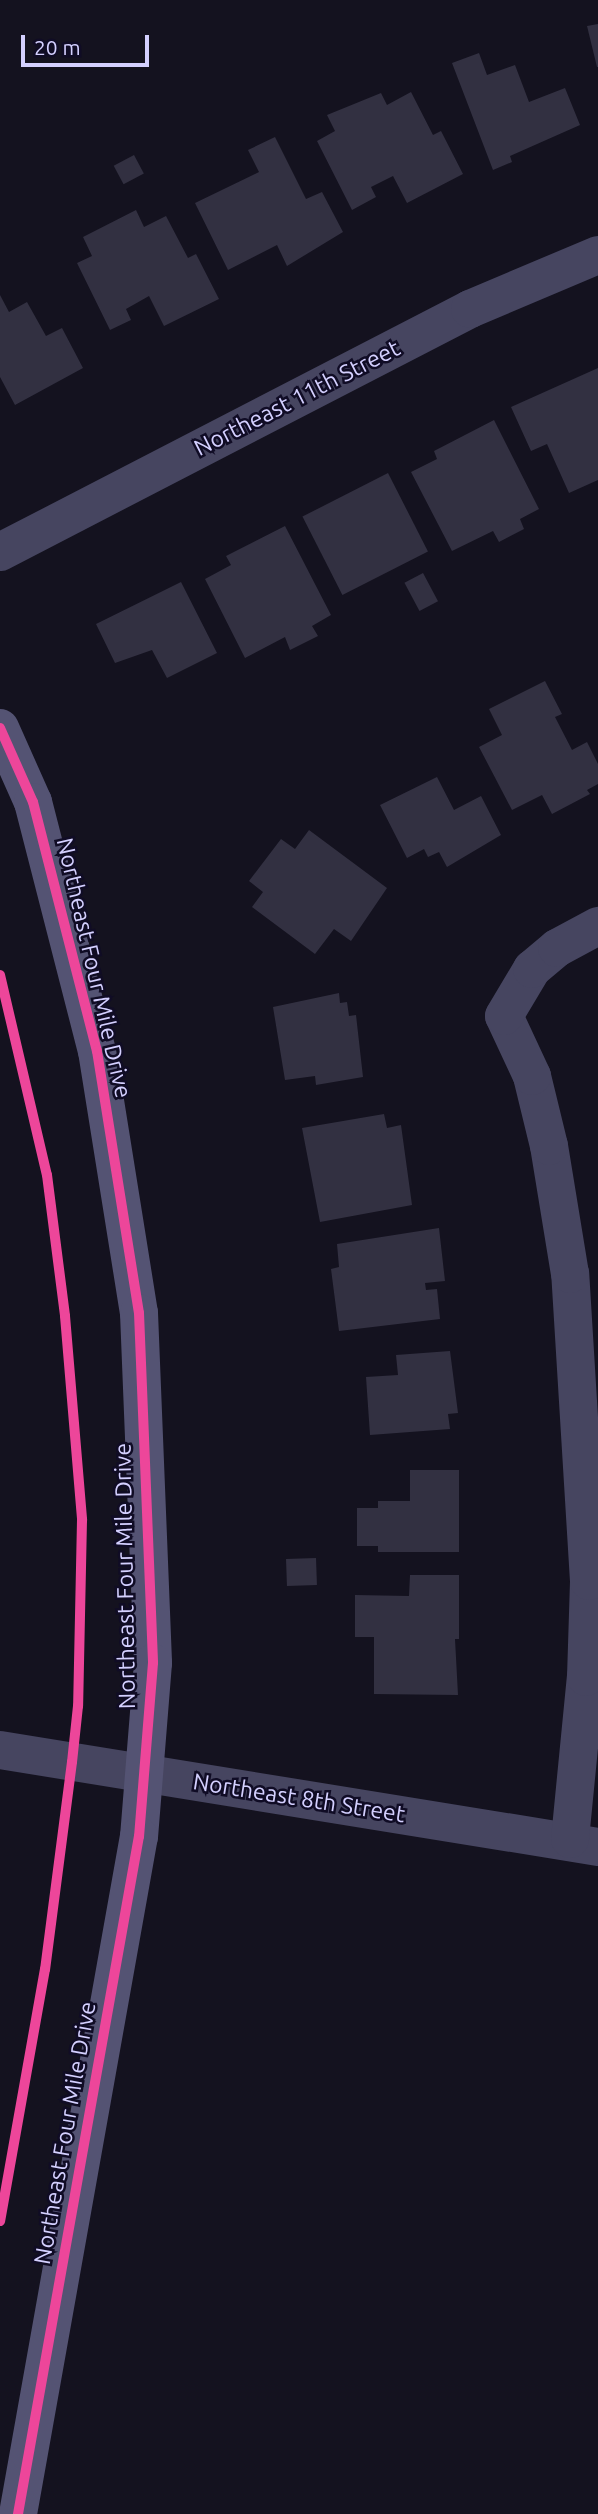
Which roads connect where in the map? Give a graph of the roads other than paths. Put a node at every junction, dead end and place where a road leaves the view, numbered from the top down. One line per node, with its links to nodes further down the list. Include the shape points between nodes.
1 (598, 256): 2 (street, Northeast 11th Street, via 470,309)
2 (0, 552)
3 (0, 728): 6 (street, Northeast Four Mile Drive, via 33,802 97,1051 139,1313 153,1663)
4 (598, 926): 7 (street, via 557,948 532,969 504,1016 532,1076 549,1146 570,1274 589,1581)
5 (0, 1750): 6 (street, Northeast 8th Street)
6 (146, 1774): 7 (street, Northeast 8th Street); 8 (street, Northeast Four Mile Drive, via 139,1836)
7 (584, 1843)
8 (18, 2514)

